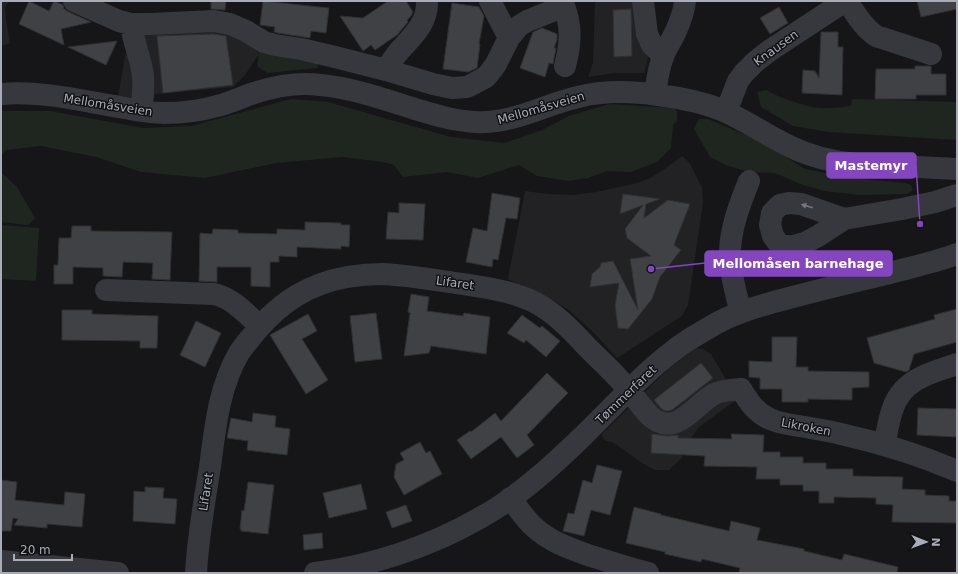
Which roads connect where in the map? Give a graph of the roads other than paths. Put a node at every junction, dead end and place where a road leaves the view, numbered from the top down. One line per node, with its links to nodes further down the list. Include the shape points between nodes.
1 (74, 1): 8 (street)
2 (427, 1): 13 (street, via 426,13 419,29)
3 (490, 1): 9 (street)
4 (643, 1): 11 (street, via 649,40)
5 (846, 1): 10 (street, via 876,36); 17 (street, Knausen, via 754,62 738,81)
6 (563, 2): 9 (street, via 552,11 519,26); 12 (street, via 570,38)
7 (680, 6): 11 (street, via 676,31)
8 (130, 24): 13 (street, via 224,22 264,42 317,52); 16 (street, via 143,76)
9 (509, 38): 13 (street, via 491,71 480,81 467,87 443,87)
10 (931, 54)
11 (663, 55): 15 (street)
12 (565, 66)
13 (386, 70)
14 (1, 94): 16 (street, Mellomåsveien, via 49,95)
15 (655, 94): 16 (street, Mellomåsveien, via 610,91 595,93 520,116 491,122 448,118 370,94 319,84 273,88 227,104 188,112); 17 (street, Mellomåsveien)
16 (142, 111)
17 (726, 112): 18 (street, Mellomåsveien, via 787,145 826,160)
18 (957, 169)
19 (749, 181): 24 (street, via 732,231 730,250 731,270)
20 (957, 195): 21 (street, via 935,202)
21 (844, 219)
22 (957, 254): 24 (street, Tømmerfaret)
23 (106, 290): 25 (street, via 214,294 233,302)
24 (741, 312): 28 (street, Tømmerfaret, via 689,339)
25 (260, 326): 28 (street, Lifaret, via 282,305 304,290 336,279 370,274 393,275 481,287 522,298 551,313 572,331); 34 (street, Lifaret, via 240,352 225,385 218,410)
26 (957, 364): 29 (street, via 930,373 906,387 892,411)
27 (741, 389): 28 (street, Lifaret, via 712,395 682,419 670,424 653,419); 29 (street, Likroken, via 748,401 770,419)
28 (628, 390): 31 (street, Tømmerfaret, via 575,443)
29 (884, 445): 30 (street, Likroken)
30 (957, 471)
31 (510, 498): 35 (street, Tømmerfaret, via 478,520 415,549 354,566); 36 (street, via 526,520 553,540 585,554)
32 (1, 561): 33 (street)
33 (118, 573)
34 (196, 573)
35 (315, 573)
36 (648, 573)

